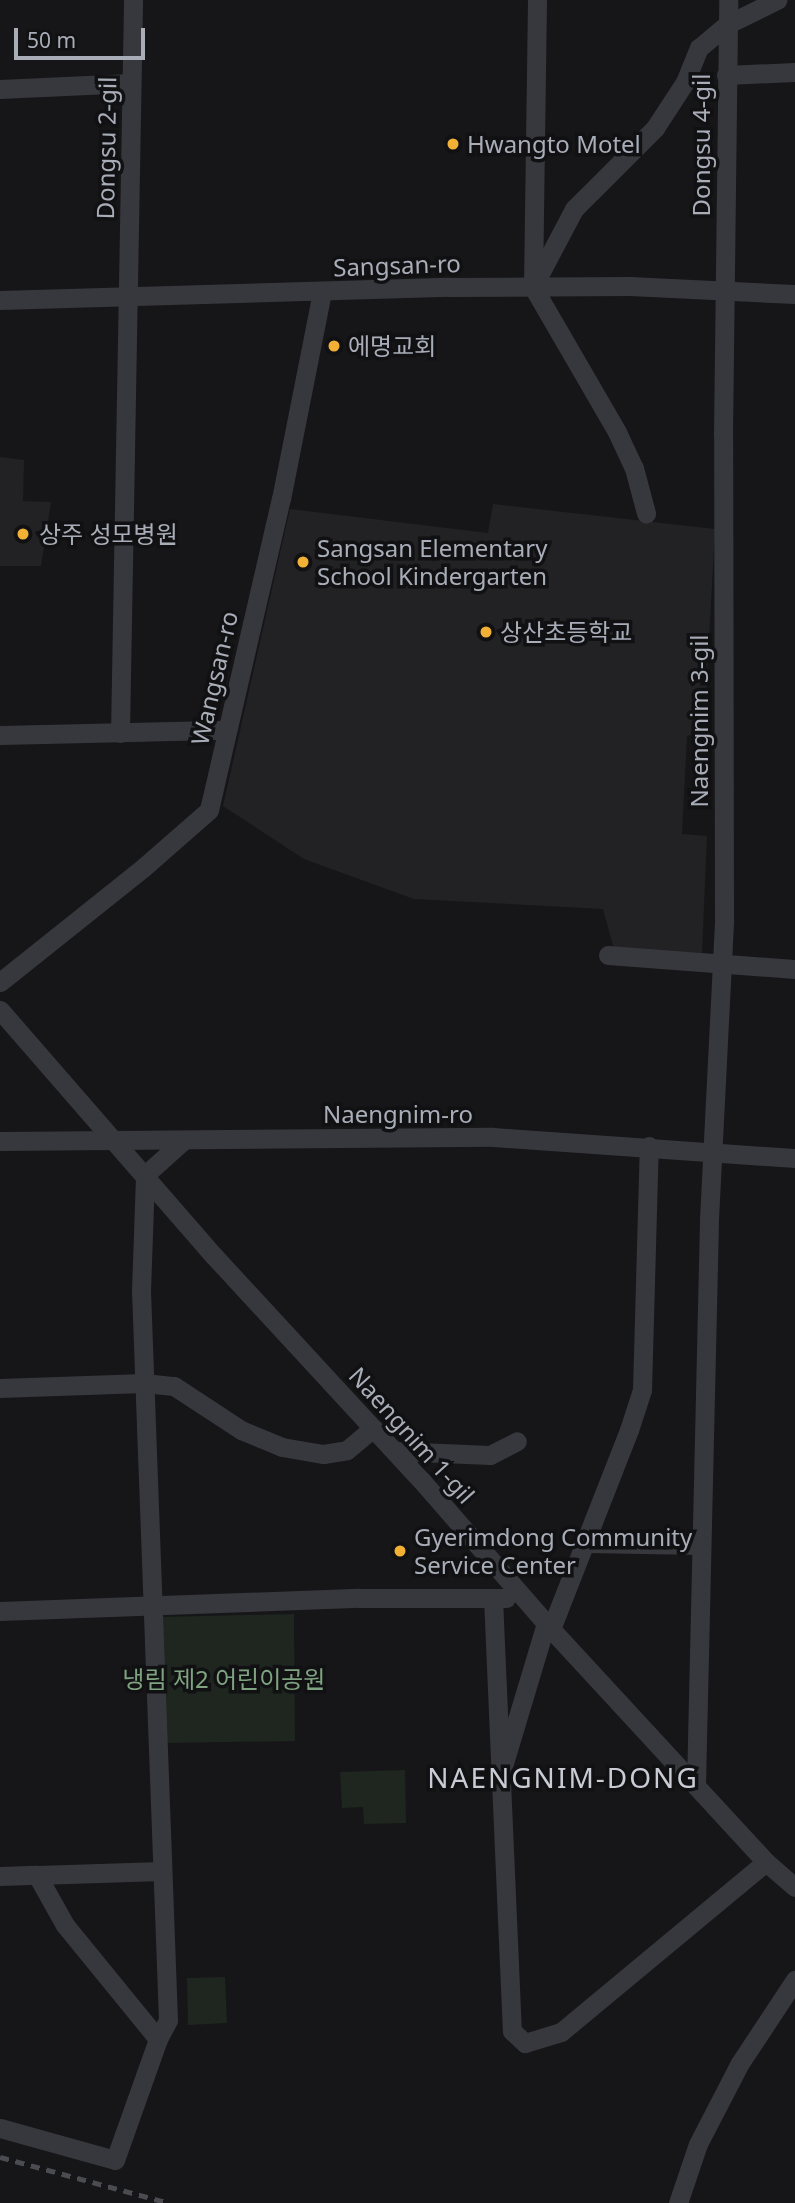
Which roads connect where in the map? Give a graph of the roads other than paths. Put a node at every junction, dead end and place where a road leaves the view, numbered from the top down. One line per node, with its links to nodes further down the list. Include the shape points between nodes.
1 (132, 0): 8 (street, Dongsu 2-gil)
2 (537, 0): 10 (street)
3 (728, 0): 5 (street, Dongsu 4-gil)
4 (777, 0): 5 (street)
5 (728, 24): 7 (street, Dongsu 4-gil); 10 (street, via 699,48 685,82 655,128 574,209)
6 (795, 72): 7 (street)
7 (726, 75): 11 (street, Dongsu 4-gil)
8 (131, 83): 9 (street); 14 (street, Dongsu 2-gil)
9 (0, 89)
10 (533, 287): 11 (street, Sangsan-ro); 12 (street, Sangsan-ro); 16 (street, via 617,432 634,468)
11 (726, 290): 13 (street, Sangsan-ro); 21 (street, Naengnim 3-gil)
12 (322, 292): 14 (street, Sangsan-ro); 17 (street, Wangsan-ro, via 281,499)
13 (795, 294)
14 (129, 296): 15 (street, Sangsan-ro); 18 (street, Dongsu 2-gil)
15 (0, 300)
16 (646, 513)
17 (227, 730): 18 (street); 23 (street, Wangsan-ro, via 209,810)
18 (120, 733): 19 (street)
19 (0, 735)
20 (608, 955): 21 (street)
21 (722, 963): 22 (street); 29 (street, Naengnim 3-gil)
22 (795, 969)
23 (0, 982)
24 (0, 1010): 25 (street, Naengnim 1-gil)
25 (116, 1140): 26 (street, Naengnim-ro); 27 (street, Naengnim-ro); 31 (street, Naengnim 1-gil)
26 (184, 1140): 28 (street, Naengnim-ro, via 493,1137); 31 (street)
27 (0, 1141)
28 (649, 1146): 29 (street, Naengnim-ro); 37 (street, via 642,1390)
29 (713, 1151): 30 (street, Naengnim-ro); 38 (street, Naengnim 3-gil)
30 (795, 1158)
31 (145, 1175): 32 (street); 34 (street, Naengnim 1-gil)
32 (144, 1383): 33 (street); 34 (street, via 174,1385 241,1430 296,1449 323,1454 347,1450); 41 (street)
33 (0, 1388)
34 (373, 1428): 36 (street, Naengnim 1-gil)
35 (517, 1441): 36 (street, via 490,1455)
36 (395, 1451): 40 (street, Naengnim 1-gil)
37 (584, 1543): 38 (street); 43 (street)
38 (701, 1545): 45 (street, Naengnim 3-gil)
39 (493, 1598): 40 (street); 41 (street); 44 (street)
40 (524, 1598): 43 (street, Naengnim 1-gil)
41 (152, 1605): 42 (street); 47 (street)
42 (0, 1611)
43 (549, 1626): 44 (street); 45 (street, Naengnim 1-gil)
44 (500, 1774): 46 (street, via 512,2031 525,2043 561,2032)
45 (696, 1786): 46 (street, Naengnim 1-gil)
46 (766, 1862): 50 (street, Naengnim 1-gil)
47 (161, 1871): 48 (street); 52 (street, via 168,2020)
48 (37, 1875): 49 (street); 52 (street, via 65,1925)
49 (0, 1876)
50 (795, 1887)
51 (795, 1980): 54 (street, via 728,2086 698,2144)
52 (158, 2039): 53 (street, via 115,2160)
53 (0, 2128)
54 (678, 2203)

